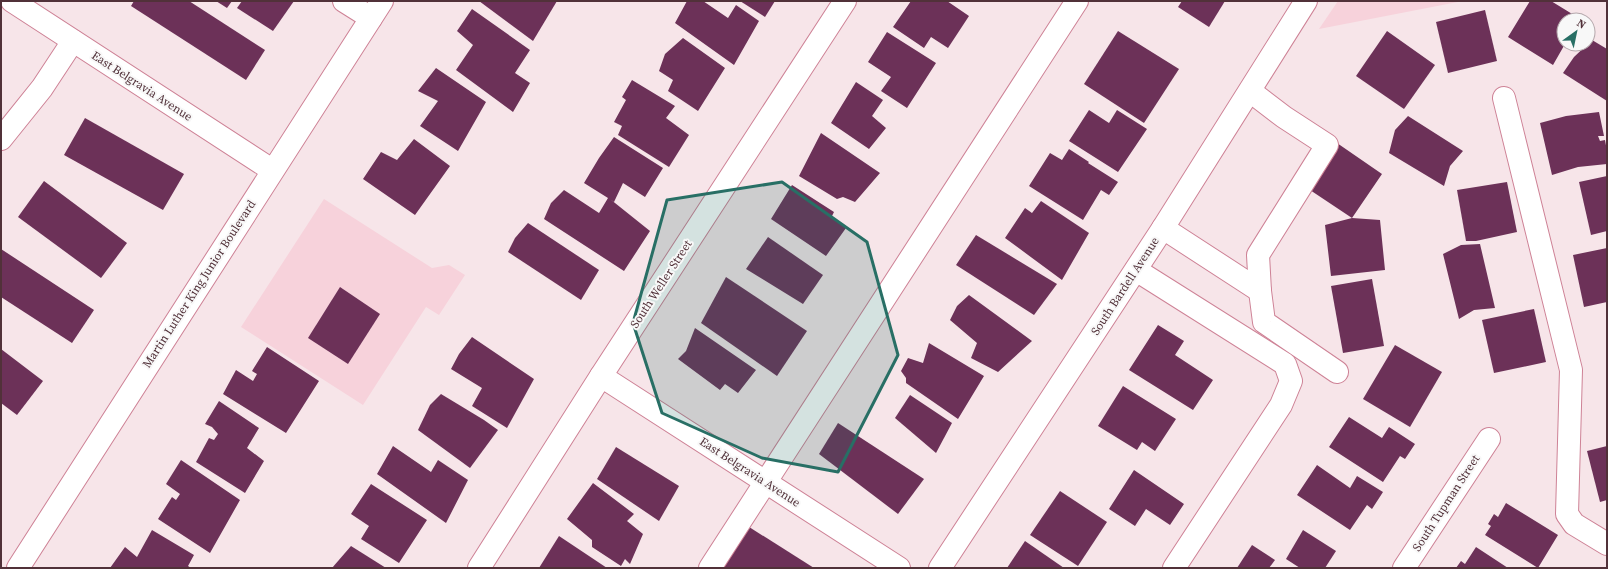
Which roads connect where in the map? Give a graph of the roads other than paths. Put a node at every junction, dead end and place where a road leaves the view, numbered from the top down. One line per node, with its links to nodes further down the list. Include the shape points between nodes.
1 (12, 1): 7 (street, East Belgravia Avenue)
2 (344, 1): 6 (street)
3 (845, 1): 16 (street, South Weller Street)
4 (1077, 1): 18 (street)
5 (1306, 1): 8 (street, South Bardell Avenue)
6 (377, 10): 11 (street, Martin Luther King Junior Boulevard)
7 (73, 41): 10 (street, via 42,88); 11 (street, East Belgravia Avenue)
8 (1250, 91): 12 (street, South Bardell Avenue); 14 (street, via 1327,145 1258,255)
9 (1504, 98): 19 (street, via 1571,370 1567,514 1574,524)
10 (1, 139)
11 (272, 170): 20 (street, Martin Luther King Junior Boulevard)
12 (1163, 228): 13 (street, South Bardell Avenue); 14 (street)
13 (1136, 270): 24 (street, South Bardell Avenue); 25 (street, via 1285,364 1291,381 1281,405)
14 (1260, 291): 15 (street, via 1264,322)
15 (1337, 372)
16 (601, 376): 18 (street, East Belgravia Avenue); 21 (street, South Weller Street)
17 (1489, 439): 26 (street, South Tupman Street)
18 (766, 482): 22 (street); 23 (street, East Belgravia Avenue)
19 (1607, 544)
20 (18, 568)
21 (478, 568)
22 (710, 568)
23 (899, 568)
24 (940, 568)
25 (1174, 568)
26 (1404, 568)

